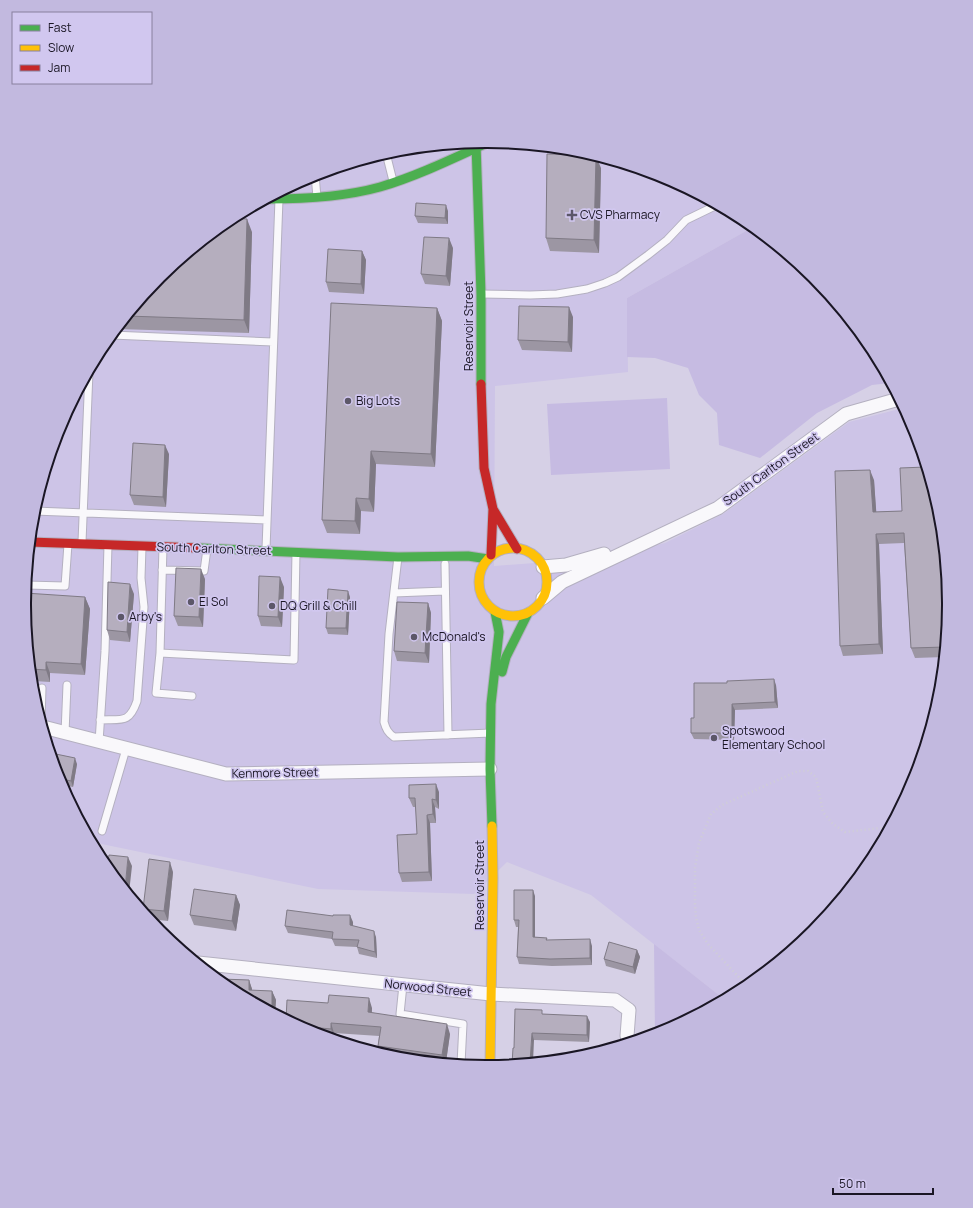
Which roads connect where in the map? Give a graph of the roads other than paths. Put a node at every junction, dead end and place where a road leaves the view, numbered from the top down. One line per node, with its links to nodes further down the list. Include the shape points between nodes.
1 (477, 148): 9 (main road, Reservoir Street)
2 (469, 149): 5 (main road)
3 (387, 160): 5 (lane)
4 (316, 182): 6 (lane)
5 (393, 183): 6 (main road, via 356,192)
6 (317, 197): 7 (main road)
7 (279, 199): 11 (lane)
8 (711, 209): 9 (lane, via 686,220 648,255 618,277 605,283 557,294)
9 (481, 294): 14 (main road, Reservoir Street, via 484,468)
10 (119, 335): 11 (lane)
11 (273, 342): 17 (lane)
12 (89, 383): 16 (lane)
13 (894, 400): 19 (street, South Carlton Street, via 846,414 718,508)
14 (493, 509): 26 (main road, Reservoir Street); 30 (main road, Reservoir Street)
15 (41, 511): 16 (lane)
16 (84, 513): 17 (lane); 21 (lane)
17 (267, 520): 27 (lane)
18 (35, 542): 20 (main road, South Carlton Street)
19 (644, 543): 32 (street, South Carlton Street, via 566,565); 39 (street, South Carlton Street, via 562,582)
20 (68, 544): 21 (main road, South Carlton Street); 36 (lane, via 65,586)
21 (82, 544): 22 (main road, South Carlton Street)
22 (108, 545): 23 (main road, South Carlton Street); 48 (lane)
23 (142, 546): 24 (main road, South Carlton Street); 48 (lane, via 141,578 144,607 137,701 133,713 126,719)
24 (163, 547): 25 (main road, South Carlton Street); 33 (lane)
25 (207, 548): 27 (main road, South Carlton Street); 33 (lane, via 204,571)
26 (517, 549): 30 (main road, via 502,550); 32 (main road, via 537,558)
27 (266, 550): 28 (main road, South Carlton Street)
28 (296, 552): 29 (main road, South Carlton Street); 42 (lane, via 294,660)
29 (398, 557): 30 (main road, South Carlton Street); 31 (main road, South Carlton Street); 38 (lane)
30 (489, 557): 35 (main road, via 483,566)
31 (448, 565): 37 (lane)
32 (543, 567): 39 (main road, via 547,577)
33 (162, 570): 42 (lane)
34 (468, 571): 35 (main road)
35 (479, 582): 40 (main road, via 486,604)
36 (32, 585)
37 (445, 591): 38 (lane); 52 (lane)
38 (394, 593): 52 (lane, via 384,722 387,730 394,737)
39 (543, 598): 41 (main road)
40 (495, 612): 41 (main road, via 506,616); 47 (main road, Reservoir Street, via 499,632)
41 (528, 613): 47 (main road, Reservoir Street, via 506,657)
42 (160, 653): 45 (lane, via 156,694)
43 (67, 685): 50 (lane)
44 (42, 688): 46 (lane)
45 (192, 696)
46 (42, 700)
47 (491, 704): 51 (main road, Reservoir Street)
48 (100, 720): 53 (lane)
49 (49, 729): 50 (street, Kenmore Street)
50 (64, 733): 53 (street, Kenmore Street)
51 (491, 733): 52 (lane); 55 (main road, Reservoir Street)
52 (448, 735)
53 (99, 742): 54 (street, Kenmore Street)
54 (126, 748): 55 (street, Kenmore Street, via 226,774); 56 (lane)
55 (490, 769): 59 (main road, Reservoir Street)
56 (102, 831)
57 (208, 964): 58 (street, Norwood Street)
58 (403, 985): 59 (street, Norwood Street); 61 (lane, via 400,1014 463,1024)
59 (491, 994): 60 (street, Norwood Street, via 616,1000 629,1010); 62 (main road, Reservoir Street)
60 (627, 1036)
61 (461, 1059)
62 (490, 1060)

